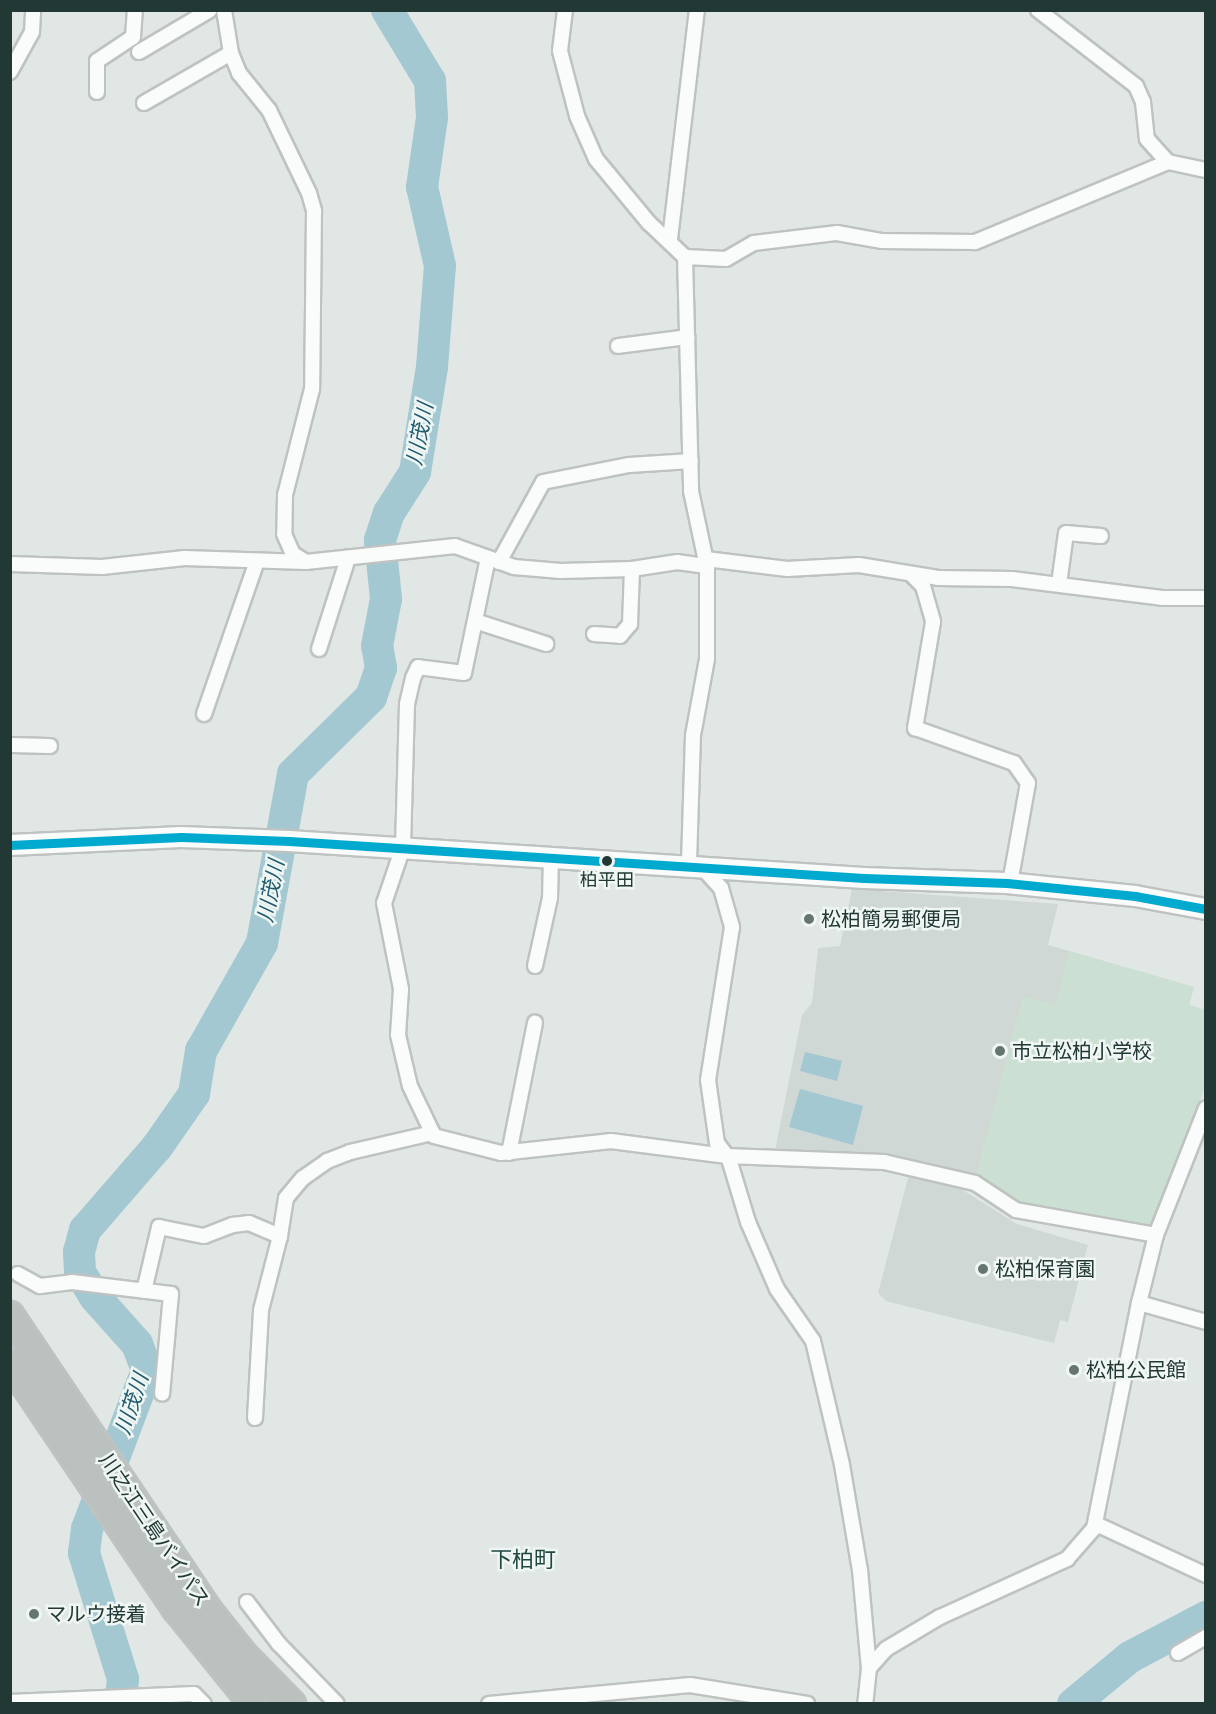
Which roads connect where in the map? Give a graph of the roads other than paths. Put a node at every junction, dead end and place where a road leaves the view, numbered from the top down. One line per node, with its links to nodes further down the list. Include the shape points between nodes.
1 (33, 10): 10 (street, via 32,32)
2 (135, 10): 11 (street, via 133,37 97,62)
3 (210, 10): 8 (street)
4 (565, 10): 15 (street, via 560,51 576,116 609,175 649,223)
5 (1038, 10): 13 (street, via 1136,86 1143,102 1147,139)
6 (222, 11): 9 (street)
7 (696, 13): 15 (street)
8 (139, 52)
9 (231, 53): 12 (street); 24 (street, via 239,73 269,110 314,211 312,389 285,495 284,534 293,554)
10 (10, 72)
11 (97, 92)
12 (144, 103)
13 (1168, 162): 14 (street); 16 (street, via 975,242 882,241 837,233 754,243 726,259)
14 (1206, 170)
15 (670, 239): 16 (street)
16 (686, 257): 17 (street)
17 (687, 337): 18 (street); 19 (street)
18 (618, 346)
19 (691, 462): 22 (street, via 629,465 543,482); 25 (street, via 691,491)
20 (1101, 536): 29 (street, via 1066,532)
21 (348, 558): 22 (street, via 455,546); 24 (street); 34 (street)
22 (494, 560): 27 (street, via 561,571); 31 (street)
23 (257, 561): 24 (street); 26 (street, via 185,558 102,567); 35 (street)
24 (306, 562)
25 (706, 562): 27 (street); 28 (street, via 787,569 859,565); 41 (street, via 707,659 693,735)
26 (10, 564)
27 (632, 569): 32 (street, via 630,624 620,636)
28 (911, 574): 29 (street); 42 (street, via 927,594 933,622 915,728 1014,763 1028,783)
29 (1059, 584): 30 (street, via 1162,598)
30 (1206, 598)
31 (474, 621): 33 (street); 39 (street, via 464,673 418,667 413,678 408,704)
32 (594, 634)
33 (546, 644)
34 (319, 649)
35 (204, 714)
36 (10, 745): 37 (street)
37 (50, 746)
38 (10, 844): 39 (main road, via 182,837)
39 (403, 848): 40 (main road); 47 (street, via 384,903 401,989 398,1035 410,1086)
40 (551, 857): 41 (main road); 44 (street, via 550,898)
41 (695, 865): 42 (main road); 49 (street, via 722,888 732,927 708,1080 717,1143)
42 (1010, 883): 43 (main road, via 1135,896)
43 (1206, 909)
44 (535, 966)
45 (535, 1023): 48 (street)
46 (1206, 1108): 50 (street)
47 (432, 1133): 48 (street); 51 (street, via 327,1161 303,1178 286,1198)
48 (509, 1153): 49 (street, via 611,1141)
49 (727, 1156): 50 (street, via 884,1162 912,1167 975,1183 1016,1210); 65 (street, via 748,1222 777,1289 813,1341 844,1476 860,1570)
50 (1156, 1234): 54 (street)
51 (280, 1236): 53 (street, via 249,1223 204,1236 159,1227); 59 (street, via 261,1310)
52 (13, 1271): 53 (street, via 40,1286 72,1282)
53 (144, 1291): 58 (street, via 171,1294)
54 (1139, 1303): 56 (street); 60 (street)
55 (10, 1315): 69 (highway, 川之江三島バイパス, via 208,1610 244,1655)
56 (1206, 1322)
57 (10, 1363): 68 (highway, 川之江三島バイパス, via 176,1610)
58 (162, 1394)
59 (255, 1418)
60 (1096, 1524): 61 (street); 65 (street, via 1067,1559 940,1617 886,1648)
61 (1206, 1575)
62 (247, 1602): 70 (street, via 279,1644)
63 (1206, 1637): 64 (street)
64 (1178, 1653)
65 (869, 1668): 73 (street)
66 (10, 1702): 67 (street, via 194,1694)
67 (204, 1704)
68 (253, 1704)
69 (292, 1704)
70 (337, 1704)
71 (489, 1704): 72 (street, via 690,1685)
72 (807, 1704)
73 (865, 1704)

